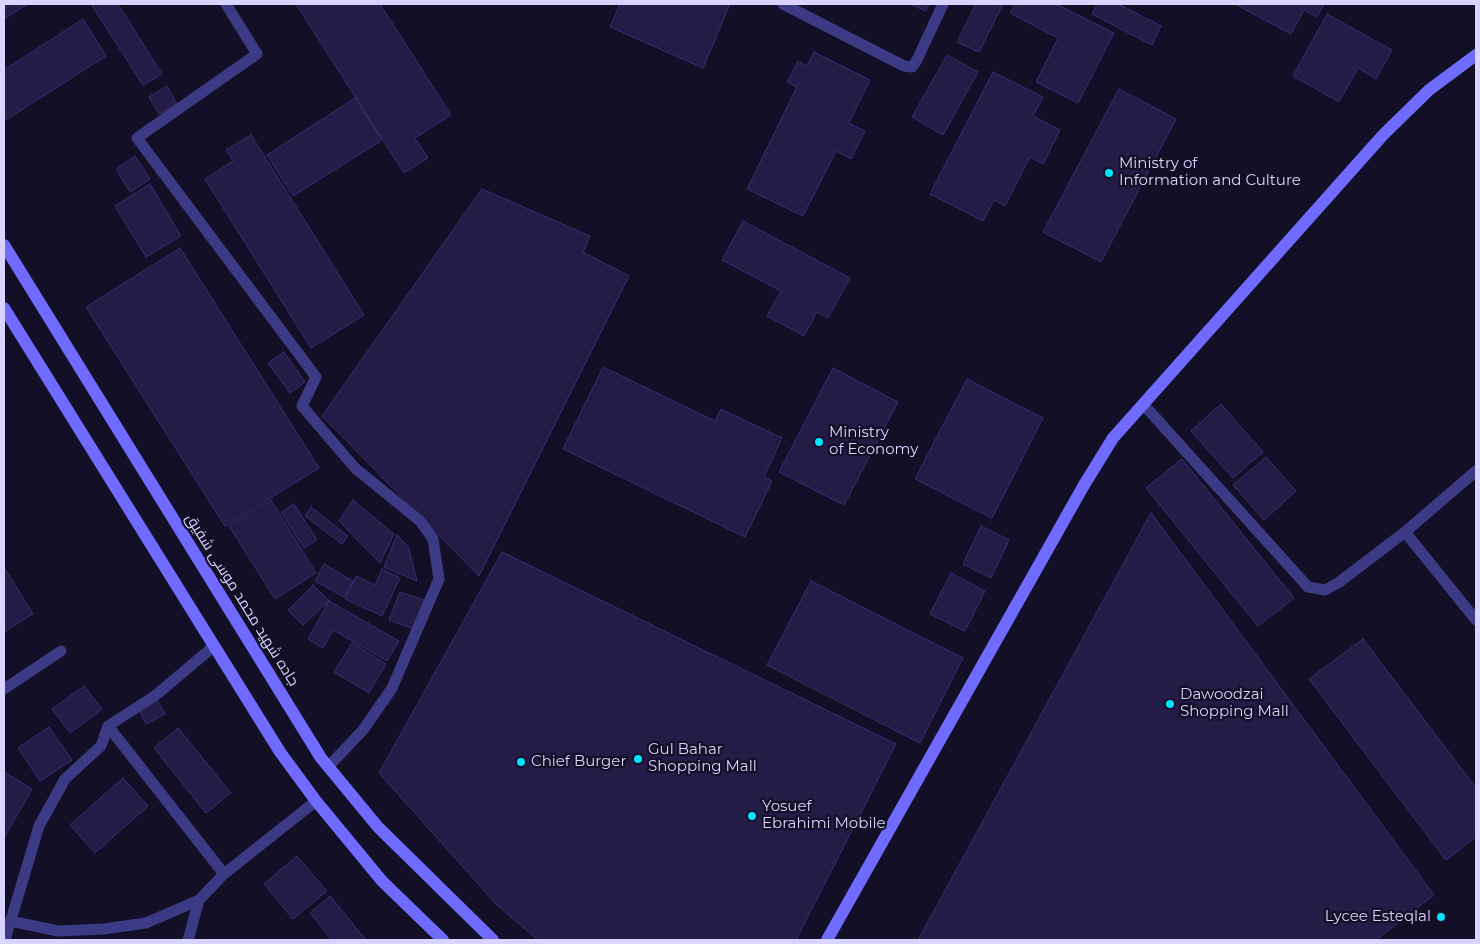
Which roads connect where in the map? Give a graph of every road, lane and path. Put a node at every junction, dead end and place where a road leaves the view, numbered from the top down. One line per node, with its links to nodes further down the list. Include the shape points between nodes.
1 (226, 4): 15 (lane, via 257,54 137,138 316,377 302,406 355,468 420,521 433,539 438,579 392,688 364,730)
2 (782, 4): 3 (lane, via 904,66 912,67)
3 (943, 4)
4 (1476, 55): 7 (main road, via 1429,90 1382,135)
5 (4, 245): 15 (main road, جاده شهید محمد موسی شفیق)
6 (4, 308): 11 (main road)
7 (1144, 405): 9 (lane, via 1308,587 1325,590 1338,583); 24 (main road, via 1113,438 1084,485)
8 (1476, 471): 9 (lane)
9 (1405, 532): 10 (lane)
10 (1476, 620)
11 (214, 646): 14 (lane, via 156,695); 16 (main road, via 280,752)
12 (61, 651): 13 (lane)
13 (4, 689)
14 (108, 726): 17 (lane); 19 (lane, via 102,746 65,779 39,826)
15 (328, 767): 23 (main road, جاده شهید محمد موسی شفیق, via 378,827)
16 (316, 801): 17 (lane); 22 (main road, via 382,881)
17 (224, 874): 18 (lane)
18 (199, 900): 19 (lane, via 146,923 104,929 58,932); 21 (lane)
19 (10, 921): 20 (lane)
20 (4, 940)
21 (188, 940)
22 (443, 940)
23 (494, 940)
24 (827, 940)

